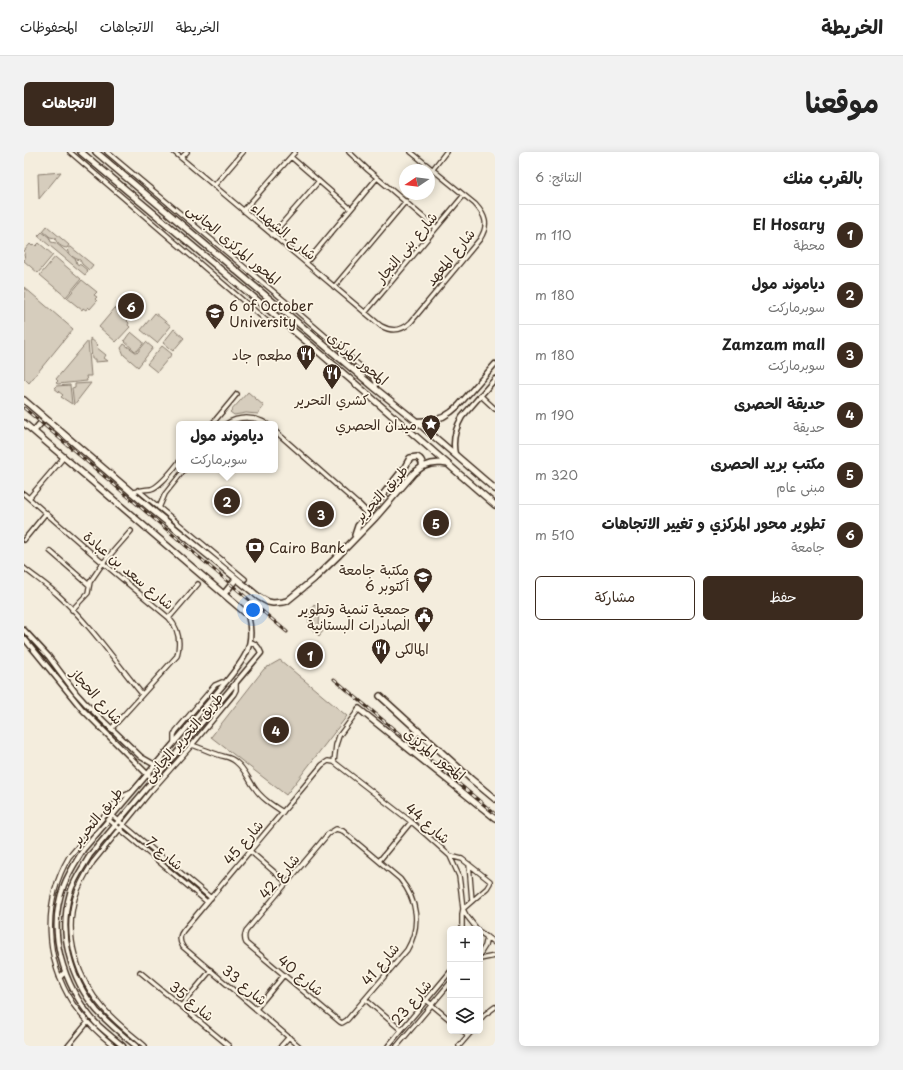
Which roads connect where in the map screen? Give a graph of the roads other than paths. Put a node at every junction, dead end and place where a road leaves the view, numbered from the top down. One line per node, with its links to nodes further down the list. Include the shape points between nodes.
1 (70, 152): 29 (street)
2 (82, 152): 48 (main road)
3 (96, 152): 33 (main road, المحور المركزى)
4 (107, 152): 33 (street, المحور المركزى الجانبى, via 373,377)
5 (174, 152): 13 (street, شارع الشهداء)
6 (187, 152): 13 (street)
7 (243, 152): 19 (street)
8 (295, 152): 12 (street)
9 (349, 152): 17 (street)
10 (411, 152): 14 (street, شارع المعهد)
11 (446, 152): 15 (street)
12 (291, 157): 18 (street); 23 (street)
13 (181, 158): 19 (street, شارع الشهداء)
14 (427, 164)
15 (435, 166)
16 (435, 171): 20 (street, شارع المعهد)
17 (377, 178): 21 (street); 22 (street)
18 (319, 181): 22 (street); 25 (street)
19 (214, 186): 23 (street, شارع الشهداء)
20 (464, 195): 24 (street, شارع بنى النجار); 30 (street, شارع المعهد, via 483,214 486,224 483,235 407,326 391,330)
21 (406, 201): 24 (street); 27 (street)
22 (351, 209): 26 (street)
23 (244, 211): 25 (street, شارع الشهداء)
24 (436, 228): 28 (street, شارع بنى النجار)
25 (272, 235): 26 (street, شارع الشهداء)
26 (306, 263): 27 (street, شارع الشهداء)
27 (334, 287): 28 (street, شارع الشهداء)
28 (365, 312): 30 (street, شارع الشهداء)
29 (268, 322)
30 (381, 326)
31 (495, 364): 42 (street, via 451,412 433,420)
32 (495, 379): 35 (street)
33 (376, 389): 42 (main road, المحور المركزى)
34 (237, 394): 39 (street)
35 (480, 396): 37 (street); 46 (street, via 459,422 454,435)
36 (24, 400): 38 (main road)
37 (495, 409)
38 (45, 418): 44 (main road); 54 (main road)
39 (214, 421)
40 (233, 421): 41 (street, via 247,418)
41 (260, 421)
42 (416, 421): 46 (main road, المحور المركزى)
43 (24, 423): 44 (main road)
44 (34, 431): 47 (main road)
45 (278, 434): 57 (street)
46 (455, 455): 52 (main road, المحور المركزى)
47 (64, 457): 56 (street); 72 (main road)
48 (448, 464): 50 (main road, طريق التحرير); 58 (main road)
49 (176, 465): 53 (street, via 158,485)
50 (422, 467): 61 (main road, طريق التحرير, via 423,463 419,457 410,458); 63 (main road, طريق التحرير, via 410,476)
51 (182, 473): 59 (street, via 165,494)
52 (495, 489)
53 (138, 490): 54 (street); 59 (street)
54 (131, 493): 68 (main road)
55 (24, 494): 56 (street, شارع سعد بن عبادة)
56 (29, 498): 60 (street, شارع سعد بن عبادة)
57 (359, 505): 61 (main road)
58 (495, 506)
59 (159, 508): 69 (street)
60 (46, 513): 64 (street); 66 (street, شارع سعد بن عبادة)
61 (367, 513): 63 (main road, طريق التحرير, via 356,529)
62 (131, 531): 66 (street)
63 (357, 536): 68 (main road, طريق التحرير, via 314,579 291,598 282,602 263,600)
64 (24, 540)
65 (50, 551): 71 (street)
66 (103, 562): 71 (street); 75 (street, شارع سعد بن عبادة)
67 (24, 568): 73 (street, via 58,595)
68 (236, 579): 72 (main road)
69 (245, 579)
70 (198, 584): 75 (street)
71 (89, 586): 73 (street, via 88,593)
72 (224, 594): 74 (main road)
73 (72, 610): 80 (street)
74 (248, 615): 78 (street, طريق التحرير, via 251,626)
75 (169, 618): 80 (street, شارع سعد بن عبادة, via 178,632 177,656)
76 (24, 630): 83 (street, شارع الحجاز, via 81,698)
77 (24, 638): 93 (street, شارع الحجاز, via 82,709)
78 (250, 642): 79 (street, طريق التحرير, via 258,646 261,653); 91 (street, طريق التحرير, via 244,658 225,683)
79 (236, 681): 85 (street, طريق التحرير الجانبى, via 234,694); 92 (street, طريق التحرير)
80 (142, 694): 83 (street, شارع سعد بن عبادة)
81 (380, 696): 84 (main road, المحور المركزى)
82 (360, 709): 86 (main road, المحور المركزى); 89 (street, via 340,736)
83 (111, 729): 91 (street, شارع الحجاز, via 142,758)
84 (418, 731): 86 (main road); 87 (main road, المحور المركزى)
85 (192, 745): 97 (street, via 235,760 261,796); 104 (street, طريق التحرير الجانبى)
86 (406, 746): 90 (main road, المحور المركزى)
87 (439, 749): 90 (main road, via 428,752); 96 (main road, المحور المركزى)
88 (328, 761): 89 (street, شارع 44); 97 (street, شارع 45, via 322,764)
89 (334, 762): 102 (street, شارع 44)
90 (428, 763): 99 (main road, المحور المركزى)
91 (154, 765): 92 (street, شارع الحجاز); 93 (street, طريق التحرير)
92 (162, 769): 94 (street, طريق التحرير)
93 (147, 775): 94 (street, شارع الحجاز); 95 (street, طريق التحرير)
94 (153, 780): 101 (street, طريق التحرير)
95 (132, 792): 98 (street, طريق التحرير); 131 (street, طريق التحرير الجانبى, via 119,799 63,867 55,889 50,916 53,956)
96 (495, 799)
97 (283, 812): 107 (street, شارع 45)
98 (113, 816): 100 (street, طريق التحرير); 101 (street, شارع 7)
99 (495, 818)
100 (109, 820): 103 (street, شارع 7); 127 (street, طريق التحرير, via 83,850 60,897 57,938)
101 (119, 820): 103 (street, طريق التحرير); 104 (street, شارع 7)
102 (411, 822): 108 (street, شارع 44); 109 (street)
103 (115, 825): 105 (street, شارع 7); 151 (street, طريق التحرير, via 90,855 70,892 65,936 69,958 88,999 105,1019)
104 (124, 825): 105 (street, طريق التحرير الجانبى); 112 (street, شارع 7)
105 (120, 829): 113 (street, شارع 7); 152 (street, طريق التحرير الجانبى, via 93,862 80,885 72,910 72,937 77,963 91,992 104,1010)
106 (336, 829): 109 (street, شارع 41, via 343,831); 111 (street, شارع 42, via 328,834)
107 (250, 851): 111 (street); 112 (street, شارع 45)
108 (450, 856): 110 (street); 115 (street, شارع 44, via 459,876)
109 (379, 861): 133 (street, شارع 41, via 400,879 411,895 416,924 412,942 407,950)
110 (469, 864): 114 (street); 114 (street, via 490,881 490,885)
111 (288, 883): 121 (street, شارع 42, via 246,931)
112 (211, 898): 113 (street, شارع 45)
113 (207, 902): 120 (street, شارع 45)
114 (472, 902): 115 (street)
115 (463, 909): 116 (street); 117 (street, شارع 44)
116 (462, 926)
117 (474, 926)
118 (483, 934): 119 (street)
119 (487, 937): 122 (street); 123 (street)
120 (180, 939): 126 (street, شارع 33, via 183,946)
121 (244, 940): 129 (street, شارع 40)
122 (495, 943)
123 (483, 949)
124 (495, 956): 125 (street)
125 (483, 958)
126 (211, 970): 136 (street); 138 (street, شارع 33)
127 (65, 972): 131 (street); 148 (street, طريق التحرير, via 83,1006)
128 (140, 972): 136 (street, شارع 35)
129 (284, 975): 138 (street); 142 (street, شارع 40, via 340,1022)
130 (447, 976): 134 (street, شارع 23)
131 (60, 977): 141 (street, طريق التحرير الجانبى, via 67,993)
132 (447, 987): 135 (street, شارع 23)
133 (365, 999): 142 (street, شارع 41); 145 (street)
134 (426, 1000): 135 (street); 143 (street, شارع 23)
135 (432, 1005): 140 (street); 144 (street, شارع 23)
136 (181, 1006): 153 (street, شارع 35)
137 (495, 1007): 139 (street)
138 (256, 1009): 147 (street, شارع 33)
139 (483, 1016)
140 (447, 1018)
141 (88, 1022): 148 (street, طريق التحرير الجانبى); 149 (street)
142 (345, 1022)
143 (406, 1024): 144 (street); 145 (street, شارع 23)
144 (412, 1028): 157 (street, شارع 23)
145 (401, 1030): 156 (street, شارع 23)
146 (468, 1035): 158 (street)
147 (289, 1037): 154 (street); 155 (street, شارع 33)
148 (116, 1045): 150 (street, طريق التحرير)
149 (68, 1046)
150 (123, 1046)
151 (136, 1046)
152 (145, 1046)
153 (229, 1046)
154 (281, 1046)
155 (299, 1046)
156 (388, 1046)
157 (397, 1046)
158 (459, 1046)

